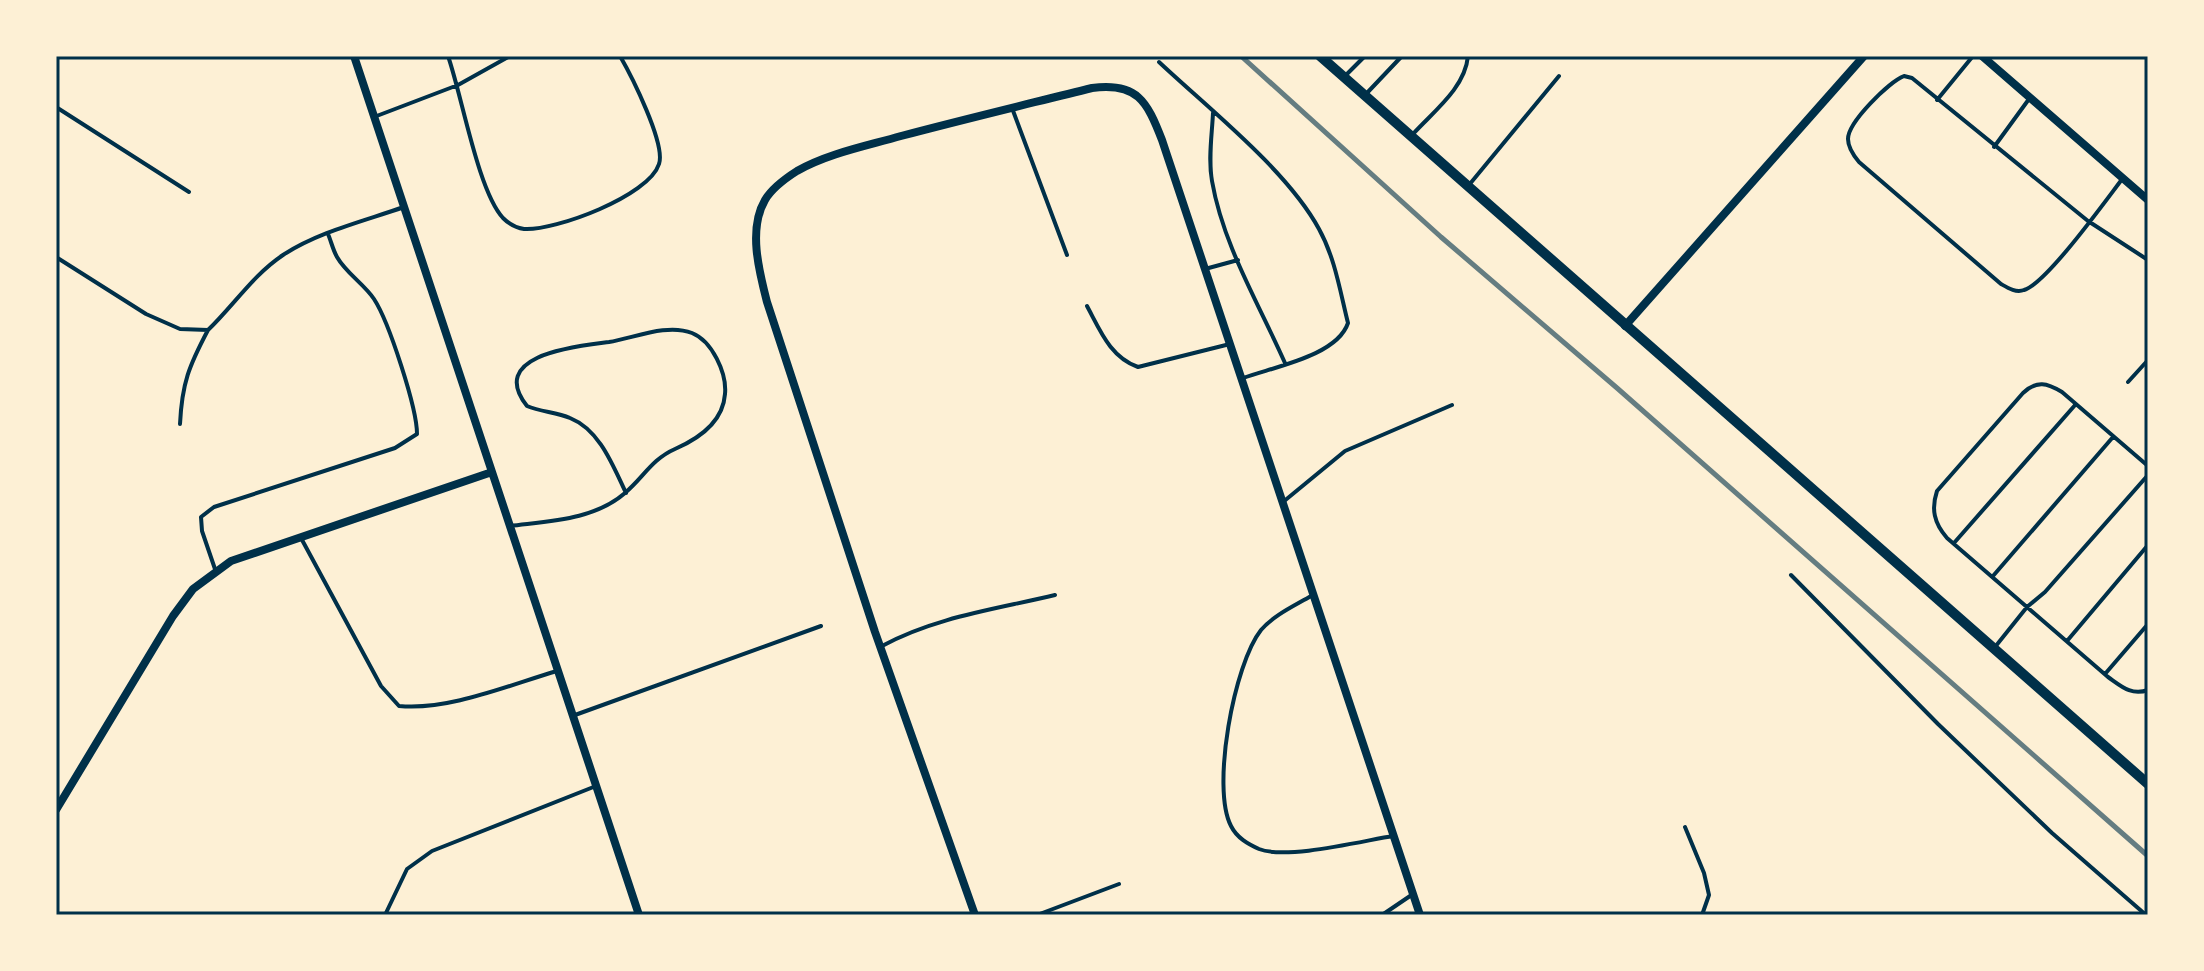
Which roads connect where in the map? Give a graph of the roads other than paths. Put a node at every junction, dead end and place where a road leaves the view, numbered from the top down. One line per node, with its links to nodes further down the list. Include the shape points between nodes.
1 (354, 56): 22 (street)
2 (448, 56): 15 (lane)
3 (510, 56): 15 (lane)
4 (620, 56): 15 (lane, via 660,149 659,164 631,192 588,214 544,227 513,226 497,211 486,190)
5 (1320, 56): 14 (street)
6 (1365, 56): 14 (lane)
7 (1402, 56): 16 (lane)
8 (1468, 56): 23 (lane, via 1458,85)
9 (1864, 56): 38 (street)
10 (1973, 56): 18 (lane)
11 (1982, 56): 17 (street)
12 (1159, 62): 21 (lane)
13 (1559, 76): 26 (lane)
14 (1344, 77): 16 (street)
15 (458, 85): 22 (lane)
16 (1364, 95): 23 (street)
17 (2030, 97): 24 (lane); 25 (street)
18 (1937, 100): 24 (lane); 30 (lane, via 1912,78 1896,79 1851,128 1849,144 1859,162 2001,284 2014,291 2034,285)
19 (56, 107): 27 (lane)
20 (1012, 108): 32 (lane); 36 (street, via 1112,85 1142,99 1162,140); 67 (street, via 826,158 779,184 760,210 758,257 767,302)
21 (1213, 113): 34 (lane, via 1212,180); 42 (lane, via 1262,158 1308,212 1331,255 1348,323 1345,332 1326,348)
22 (374, 117): 29 (street)
23 (1411, 136): 26 (street)
24 (1994, 147): 30 (lane)
25 (2123, 178): 28 (street); 30 (lane)
26 (1467, 187): 38 (street)
27 (189, 192)
28 (2148, 200)
29 (404, 207): 31 (lane); 50 (street)
30 (2088, 221): 35 (lane)
31 (328, 234): 39 (lane, via 284,254 252,280); 58 (lane, via 337,258 374,300 411,398 417,434 395,448 214,507 201,517)
32 (1067, 255)
33 (56, 257): 39 (lane, via 146,314 180,329)
34 (1238, 260): 36 (lane); 42 (lane)
35 (2148, 260)
36 (1205, 269): 40 (street)
37 (1087, 306): 40 (lane, via 1114,352 1138,367)
38 (1625, 326): 68 (street)
39 (208, 330): 47 (lane, via 189,366)
40 (1230, 344): 43 (street)
41 (2148, 360): 44 (lane)
42 (1285, 363): 43 (lane)
43 (1241, 379): 53 (street)
44 (2128, 382)
45 (2076, 404): 48 (lane); 56 (lane); 56 (lane, via 2046,383 2028,389 1937,491 1936,520)
46 (1452, 405): 53 (lane, via 1345,451)
47 (180, 424)
48 (2113, 437): 49 (lane); 60 (lane)
49 (2148, 466)
50 (492, 472): 54 (street); 55 (street)
51 (2148, 475): 63 (lane)
52 (626, 493): 52 (lane, via 660,456 710,427 722,408 725,384 714,354 684,330 562,347 520,372 517,381 527,406 567,417 590,431); 54 (lane, via 590,513)
53 (1283, 502): 62 (street)
54 (510, 526): 69 (street)
55 (300, 536): 58 (street, via 231,561); 69 (lane, via 381,686 399,706 441,704)
56 (1954, 543): 60 (lane)
57 (2148, 545): 66 (lane)
58 (216, 572): 75 (street, via 193,589 173,616)
59 (1791, 575): 87 (lane, via 2040,822)
60 (1993, 576): 63 (lane)
61 (1055, 595): 67 (lane, via 947,620)
62 (1313, 595): 77 (street); 77 (lane, via 1273,618 1249,650 1231,709 1227,815 1244,842 1263,851 1290,853)
63 (2027, 607): 66 (lane); 68 (lane)
64 (2148, 624): 70 (lane)
65 (821, 626): 72 (lane)
66 (2067, 641): 70 (lane)
67 (880, 647): 82 (street)
68 (1993, 649): 73 (street)
69 (558, 671): 72 (street)
70 (2105, 674): 71 (lane, via 2127,690)
71 (2148, 690)
72 (573, 716): 74 (street)
73 (2148, 784)
74 (596, 786): 80 (lane, via 432,851 407,869); 81 (street)
75 (56, 810)
76 (1685, 827): 86 (lane, via 1709,895)
77 (1393, 836): 79 (street)
78 (1119, 884): 83 (lane)
79 (1413, 894): 84 (lane); 85 (street)
80 (385, 915)
81 (639, 915)
82 (975, 915)
83 (1037, 915)
84 (1382, 915)
85 (1420, 915)
86 (1702, 915)
87 (2146, 915)

